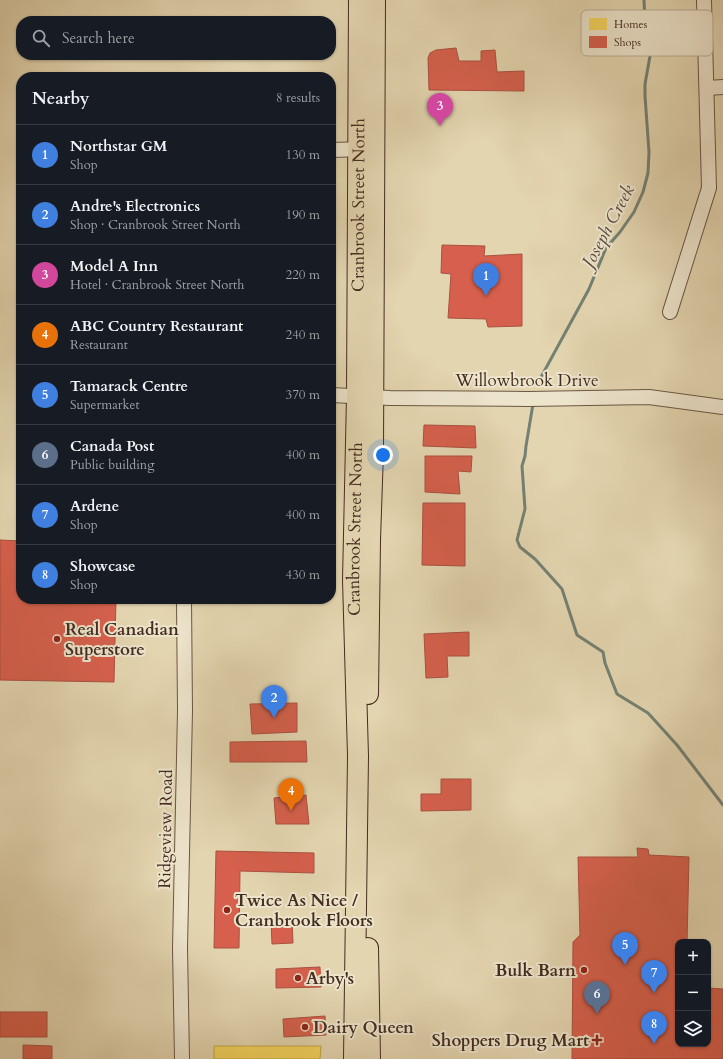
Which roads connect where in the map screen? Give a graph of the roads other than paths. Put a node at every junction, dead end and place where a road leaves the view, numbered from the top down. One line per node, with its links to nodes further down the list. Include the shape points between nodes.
1 (359, 0): 8 (highway, Cranbrook Street North)
2 (375, 0): 8 (highway, Cranbrook Street North)
3 (704, 0): 4 (street)
4 (704, 10)
5 (706, 56): 7 (street)
6 (723, 87): 7 (street)
7 (707, 88): 10 (street, via 710,188)
8 (366, 149): 9 (street); 12 (highway, Cranbrook Street North)
9 (336, 150)
10 (670, 312)
11 (336, 396): 12 (street, Willowbrook Drive)
12 (365, 397): 13 (street, Willowbrook Drive, via 649,397); 16 (highway, Cranbrook Street North, via 353,580 358,756); 17 (highway, Cranbrook Street North)
13 (723, 407)
14 (184, 604): 15 (street, Ridgeview Road, via 185,711 180,948)
15 (182, 1059)
16 (354, 1059)
17 (370, 1059)

